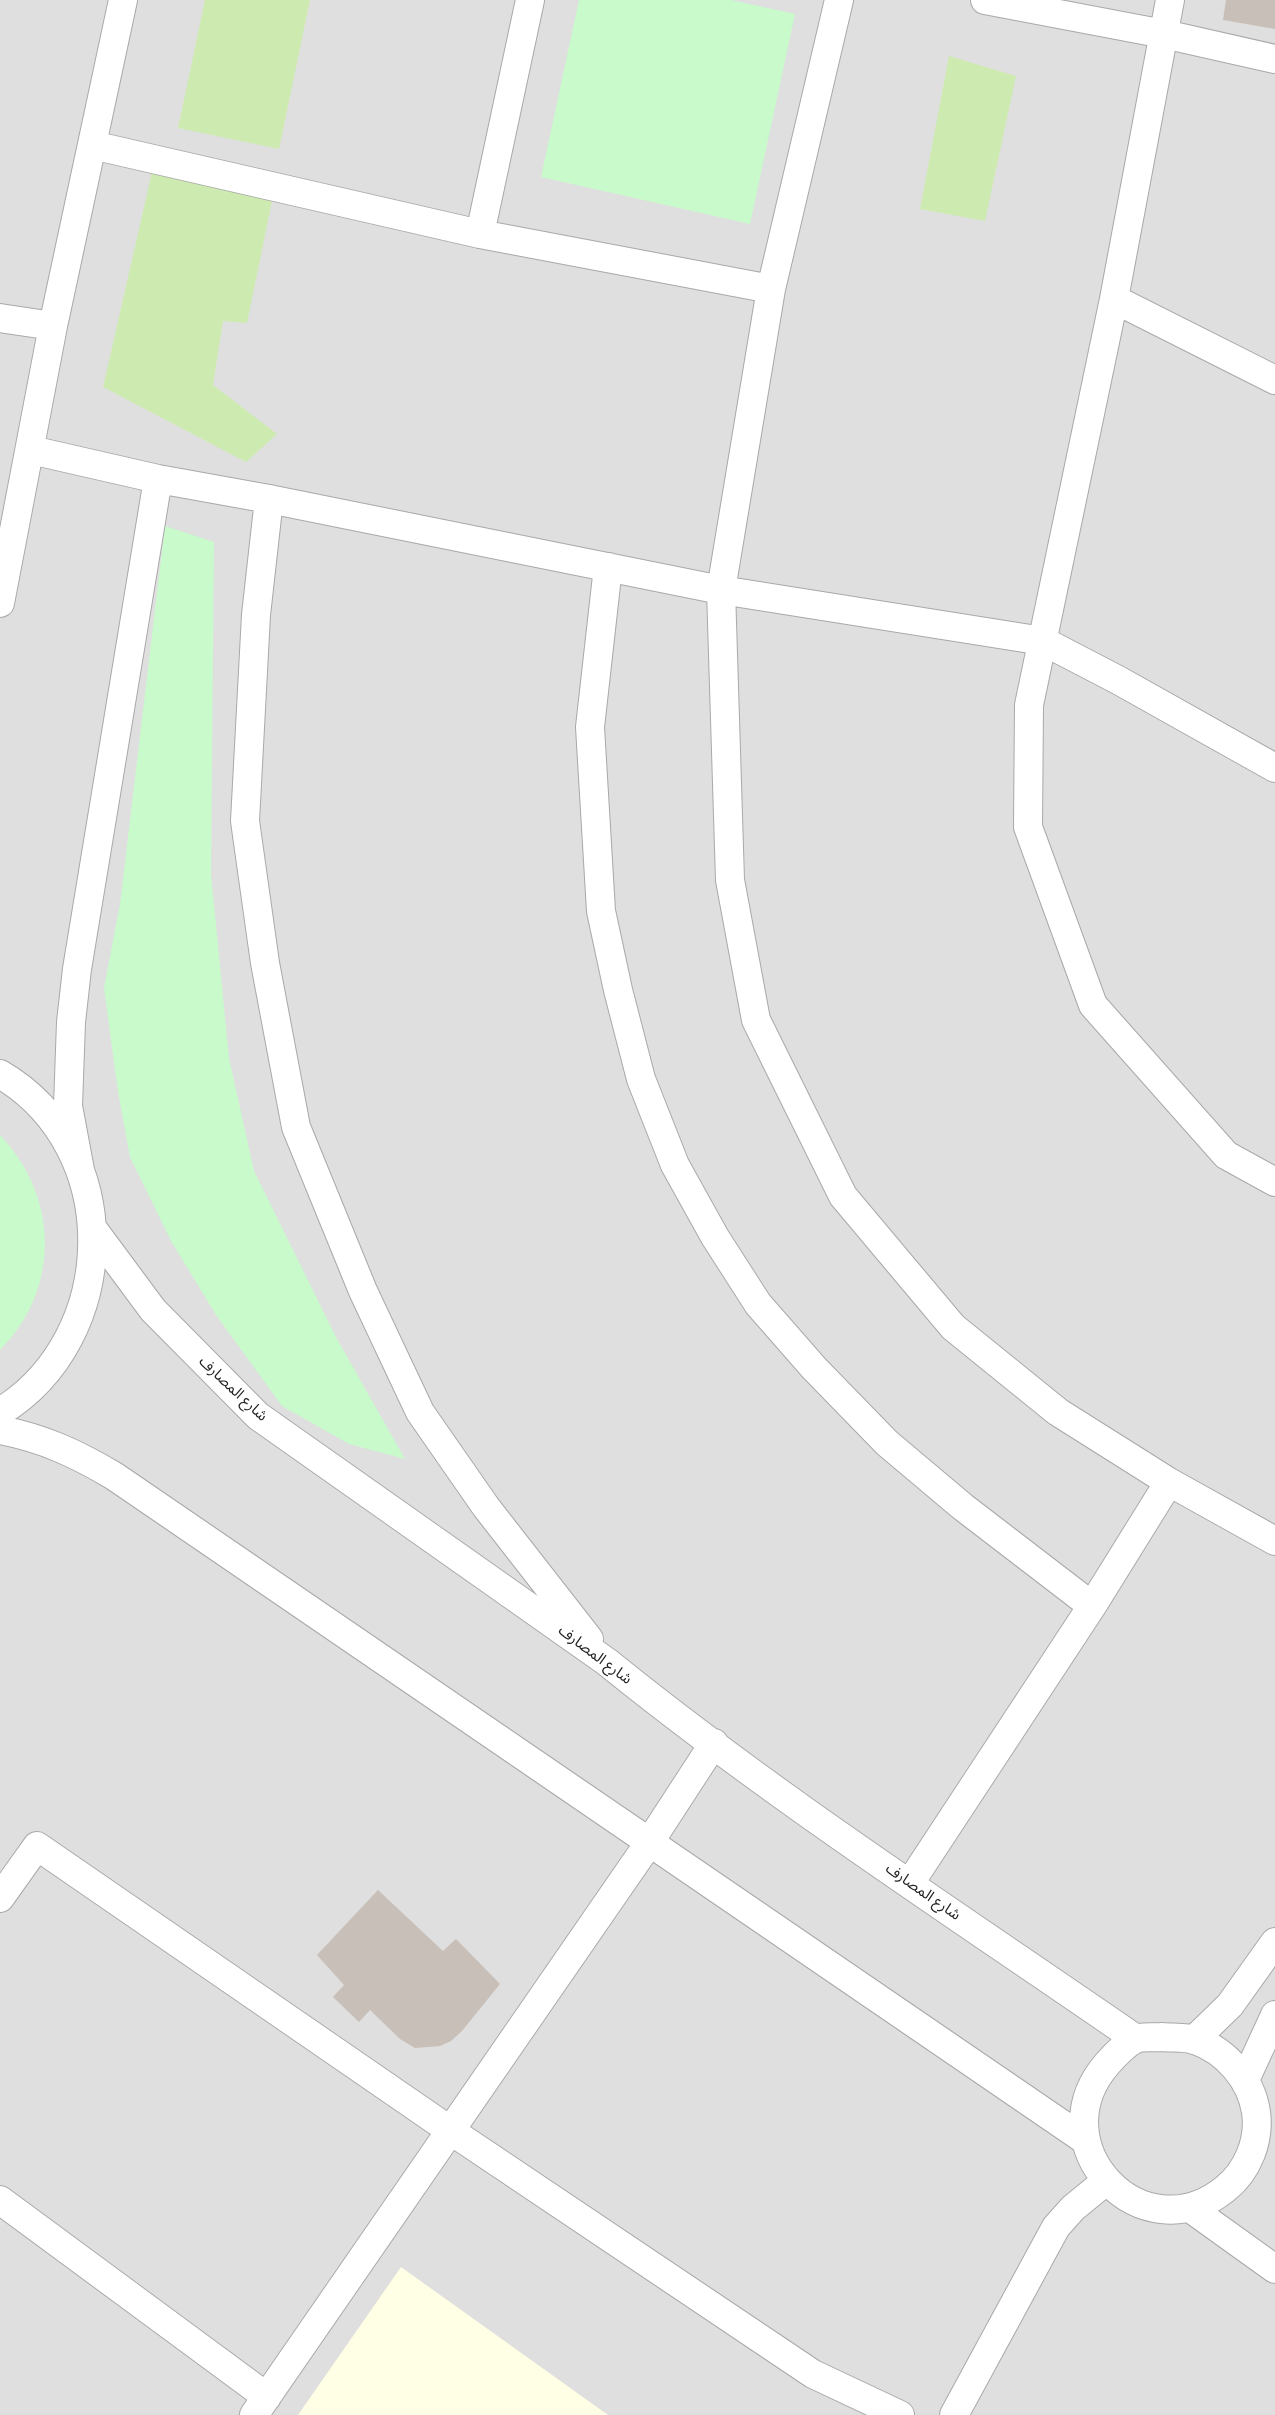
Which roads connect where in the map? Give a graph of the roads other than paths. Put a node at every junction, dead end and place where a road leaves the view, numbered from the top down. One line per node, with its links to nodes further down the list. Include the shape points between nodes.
1 (122, 0): 8 (street)
2 (530, 0): 9 (street)
3 (839, 0): 10 (street)
4 (985, 0): 6 (street)
5 (1170, 0): 6 (street)
6 (1164, 34): 7 (street); 11 (street)
7 (1275, 59)
8 (92, 145): 9 (street); 13 (street)
9 (480, 234): 10 (street)
10 (771, 289): 19 (street)
11 (1114, 299): 14 (street); 21 (street)
12 (0, 318): 13 (street)
13 (53, 326): 15 (street)
14 (1275, 380)
15 (31, 450): 16 (street); 20 (street)
16 (158, 479): 17 (street); 24 (street, via 70,1022 68,1106)
17 (269, 499): 18 (street); 32 (street, via 256,615 245,822 265,963 296,1127 363,1291 420,1412 486,1508)
18 (608, 567): 19 (street); 31 (street, via 590,727 601,911 641,1078 675,1165 715,1237 758,1304 814,1368 887,1443 963,1507)
19 (721, 590): 21 (street); 29 (street, via 730,880 756,1020 843,1196 953,1327 1058,1412)
20 (0, 602)
21 (1043, 641): 22 (street); 25 (street, via 1028,705 1028,827 1093,1005 1226,1155)
22 (1275, 768)
23 (0, 1074): 24 (street, via 28,1095 49,1118)
24 (80, 1170): 26 (street)
25 (1275, 1182)
26 (93, 1230): 27 (street, via 88,1290 79,1319 48,1371); 32 (street, شارع المصارف, via 153,1310 258,1416)
27 (0, 1412)
28 (0, 1430): 34 (street, via 25,1434 72,1452 114,1476)
29 (1169, 1482): 30 (street); 31 (street)
30 (1275, 1541)
31 (1092, 1606): 35 (street)
32 (607, 1662): 33 (street, شارع المصارف)
33 (714, 1743): 34 (street); 35 (street, شارع المصارف)
34 (649, 1843): 43 (street); 45 (street)
35 (910, 1883): 39 (street, شارع المصارف)
36 (0, 1898): 43 (street, via 37,1846)
37 (1275, 1942): 40 (street, via 1230,2005)
38 (1275, 2015): 41 (street)
39 (1136, 2039): 40 (street); 45 (street, via 1098,2076 1088,2096 1084,2117)
40 (1194, 2040): 41 (street, via 1224,2055)
41 (1245, 2080): 42 (street)
42 (1256, 2111): 44 (street); 48 (street, via 1256,2137 1248,2161 1233,2182 1214,2198)
43 (450, 2131): 50 (street); 51 (street, via 813,2374)
44 (1275, 2138)
45 (1085, 2140): 46 (street)
46 (1106, 2181): 48 (street, via 1123,2196 1144,2206 1166,2210); 52 (street, via 1056,2227)
47 (0, 2200): 50 (street)
48 (1190, 2208): 49 (street)
49 (1275, 2268)
50 (260, 2406)
51 (900, 2415)
52 (954, 2415)

